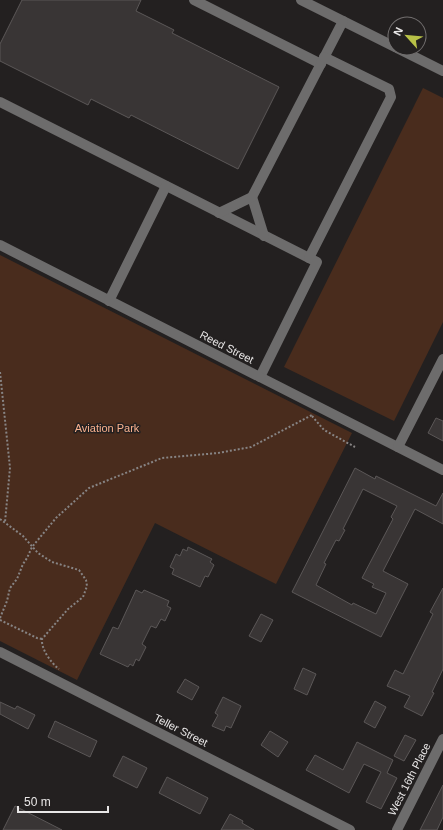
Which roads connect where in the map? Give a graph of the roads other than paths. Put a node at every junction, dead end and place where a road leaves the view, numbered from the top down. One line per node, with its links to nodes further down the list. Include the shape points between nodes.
1 (194, 0): 6 (street)
2 (301, 0): 3 (street)
3 (343, 21): 4 (street); 6 (street)
4 (387, 43)
5 (412, 56): 7 (street)
6 (323, 60): 10 (street); 14 (street, via 389,88 391,97)
7 (443, 71)
8 (0, 102): 9 (street)
9 (166, 186): 11 (street); 15 (street)
10 (252, 197): 11 (street); 12 (street)
11 (219, 213): 12 (street)
12 (264, 236): 14 (street)
13 (0, 245): 15 (street, Reed Street)
14 (309, 258): 17 (street, via 317,262)
15 (109, 301): 17 (street, Reed Street)
16 (443, 358): 18 (street)
17 (260, 377): 18 (street, Reed Street)
18 (398, 447): 19 (street, Reed Street)
19 (443, 470)
20 (0, 652): 22 (street, Teller Street)
21 (443, 739): 23 (street, West 16th Place)
22 (350, 830)
23 (397, 830)

